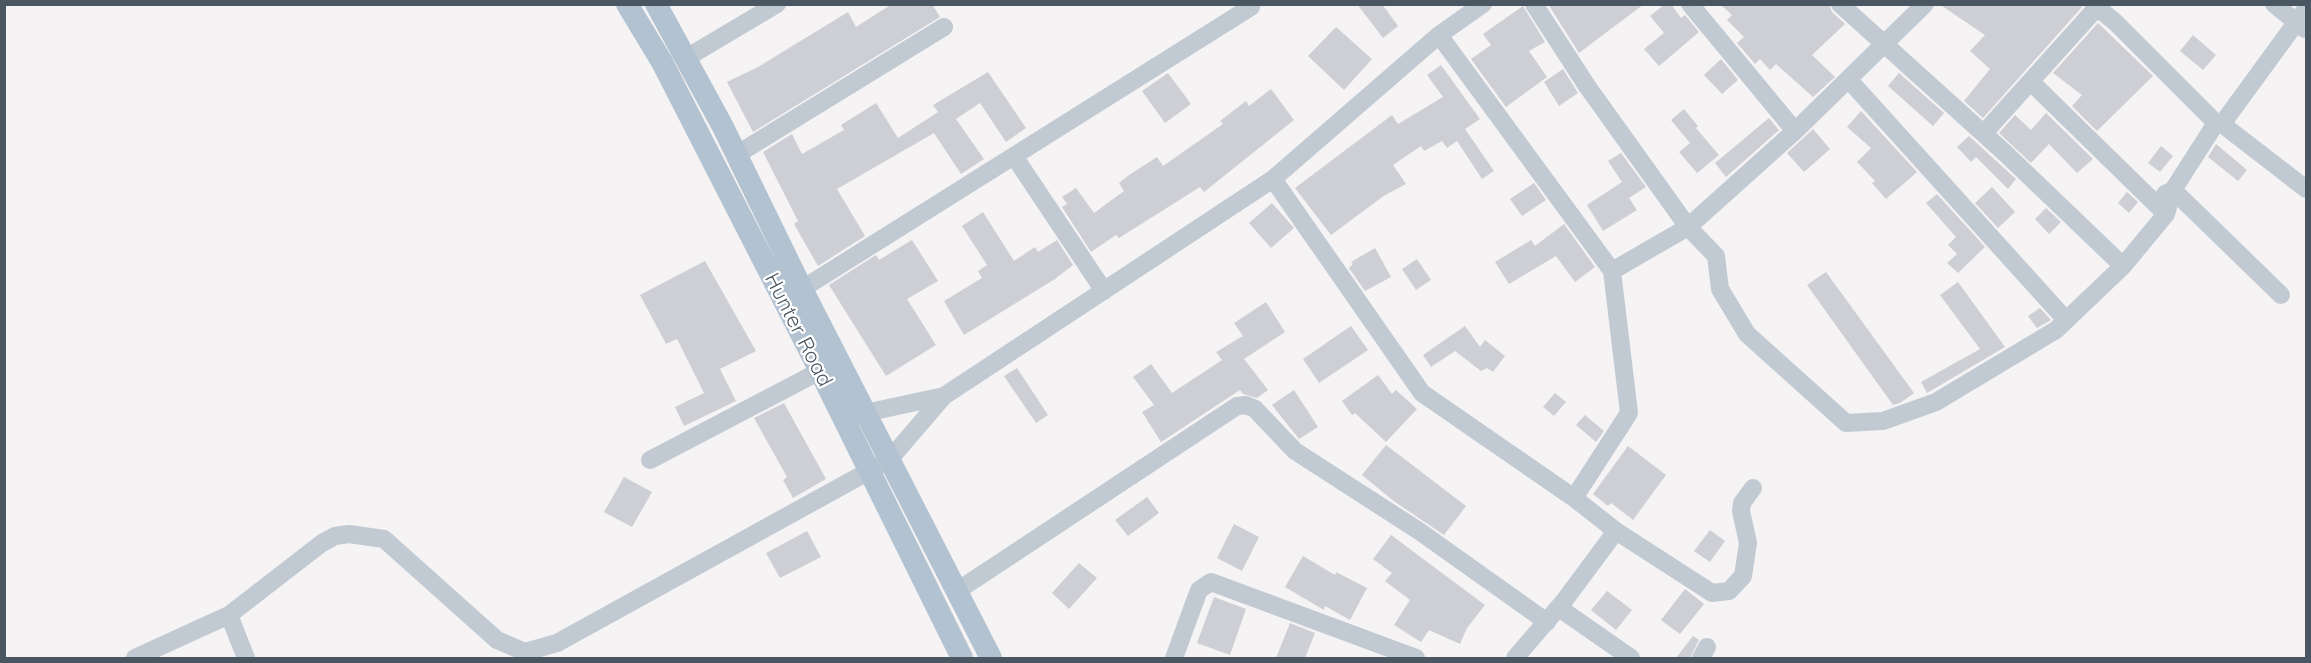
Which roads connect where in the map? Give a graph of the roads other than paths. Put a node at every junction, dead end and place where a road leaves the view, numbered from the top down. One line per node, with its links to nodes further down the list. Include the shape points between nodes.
1 (627, 4): 24 (main road, Hunter Road, via 662,62)
2 (656, 4): 16 (main road, Hunter Road)
3 (777, 4): 16 (street)
4 (1483, 4): 14 (street)
5 (1534, 4): 30 (street, via 1587,86)
6 (1690, 4): 20 (street)
7 (1840, 4): 15 (street)
8 (1925, 4): 15 (street)
9 (2274, 4): 12 (street)
10 (2097, 6): 18 (street); 19 (street)
11 (1251, 7): 22 (street)
12 (2304, 21): 19 (street)
13 (944, 27): 23 (street)
14 (1439, 35): 25 (street); 32 (street)
15 (1884, 45): 17 (street); 21 (street)
16 (686, 57): 23 (main road, Hunter Road)
17 (1849, 80): 20 (street); 36 (street)
18 (2031, 82): 21 (street); 28 (street)
19 (2219, 124): 26 (street); 27 (street)
20 (1795, 131): 30 (street)
21 (1984, 133): 31 (street)
22 (1014, 156): 33 (street); 34 (street)
23 (738, 159): 24 (main road); 33 (main road, Hunter Road)
24 (718, 174): 37 (main road, Hunter Road)
25 (1273, 179): 34 (street); 45 (street, via 1422,393)
26 (2307, 189)
27 (2173, 190): 28 (street); 29 (street); 35 (street)
28 (2152, 201): 29 (street)
29 (2166, 214): 31 (street)
30 (1689, 227): 32 (street); 36 (street, via 1716,256 1720,290 1747,334 1846,423 1883,421 1936,402 2056,330)
31 (2123, 266): 36 (street)
32 (1612, 271): 45 (street, via 1629,413)
33 (802, 289): 39 (main road, Hunter Road)
34 (1104, 291): 38 (street)
35 (2281, 295)
36 (2066, 320)
37 (820, 371): 40 (main road, Hunter Road); 41 (street)
38 (944, 396): 39 (street); 42 (street)
39 (865, 413): 40 (street); 42 (main road, Hunter Road)
40 (844, 423): 43 (main road, Hunter Road)
41 (650, 459)
42 (889, 460): 43 (street); 47 (main road, Hunter Road)
43 (868, 472): 50 (street, via 557,643); 53 (main road, Hunter Road)
44 (1753, 488): 46 (street, via 1741,511 1748,543 1743,576 1729,591 1712,593)
45 (1574, 498): 46 (street)
46 (1616, 531): 49 (street)
47 (957, 591): 49 (street, via 1237,406 1246,405 1255,409 1295,451); 54 (main road, Hunter Road)
48 (229, 615): 50 (street, via 322,543 349,534 384,539 497,640); 51 (street); 52 (street)
49 (1553, 615): 57 (street); 58 (street)
50 (524, 655)
51 (135, 658)
52 (246, 658)
53 (962, 658)
54 (991, 658)
55 (1174, 658): 56 (street, via 1200,590 1211,582)
56 (1416, 658)
57 (1515, 658)
58 (1631, 658)

